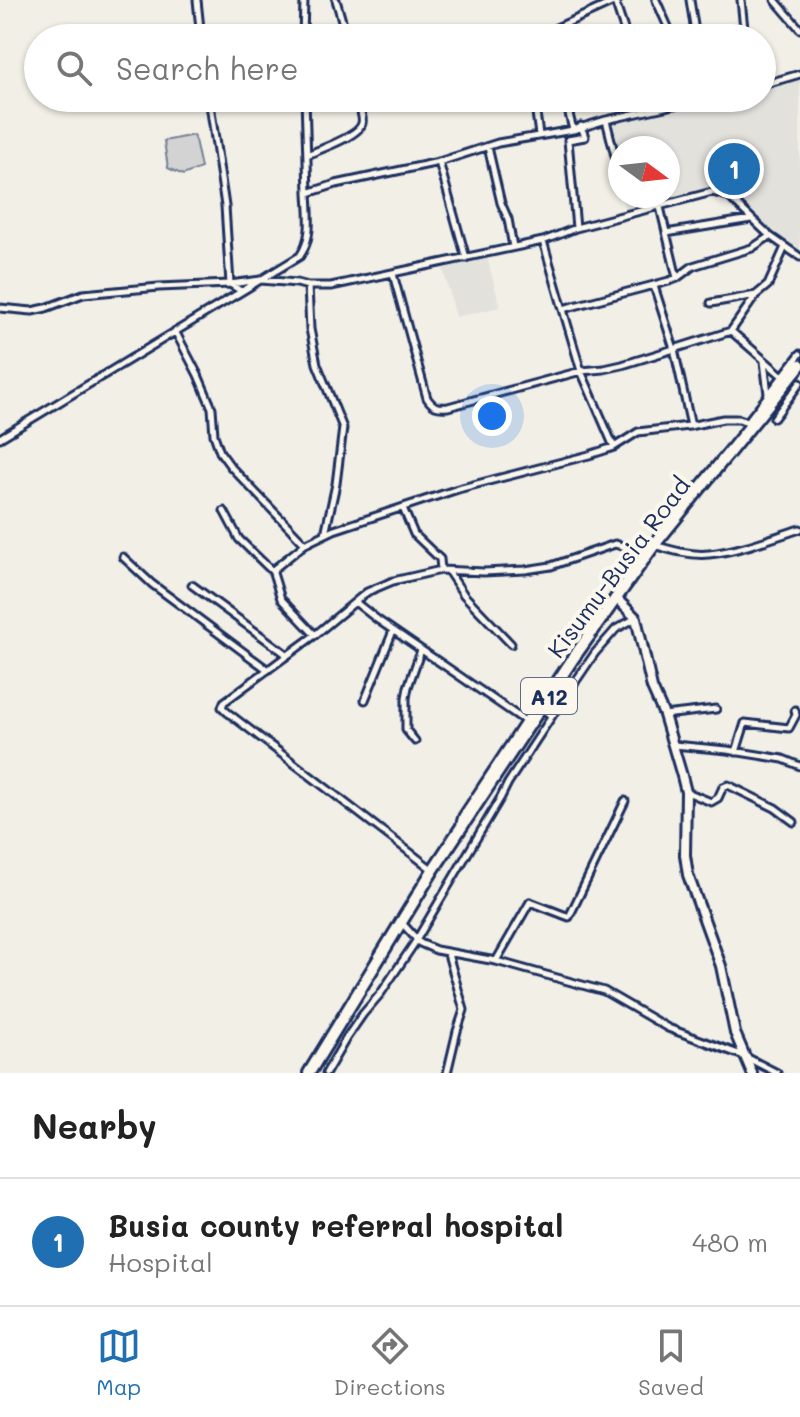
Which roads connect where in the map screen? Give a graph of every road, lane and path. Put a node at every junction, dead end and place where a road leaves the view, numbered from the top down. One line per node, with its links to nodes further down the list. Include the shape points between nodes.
1 (197, 0): 9 (street)
2 (304, 0): 10 (street)
3 (336, 0): 11 (street)
4 (656, 0): 14 (street)
5 (690, 0): 15 (street)
6 (741, 0): 16 (street)
7 (775, 0): 17 (street)
8 (616, 1): 12 (street); 13 (street)
9 (200, 24)
10 (303, 24)
11 (343, 24)
12 (565, 24)
13 (623, 24)
14 (667, 24)
15 (694, 24)
16 (744, 24)
17 (800, 29)
18 (800, 74): 19 (street)
19 (776, 81)
20 (211, 112): 50 (street)
21 (305, 112): 32 (street)
22 (360, 112): 32 (street, via 360,128)
23 (536, 112): 29 (street)
24 (568, 112): 28 (street)
25 (642, 112): 26 (street)
26 (606, 120): 27 (street); 30 (street)
27 (581, 126): 28 (street); 39 (street, via 585,137 568,140)
28 (573, 130): 29 (street)
29 (539, 135): 31 (street)
30 (610, 136)
31 (488, 147): 33 (street); 43 (street)
32 (307, 155): 34 (street)
33 (439, 162): 34 (street); 46 (street)
34 (308, 193): 49 (street, via 305,249)
35 (680, 201): 38 (street, via 721,193)
36 (656, 208): 39 (street)
37 (660, 208): 40 (street)
38 (752, 218): 40 (street); 41 (street)
39 (576, 228): 42 (street)
40 (666, 233): 48 (street)
41 (770, 236): 44 (street); 48 (street, via 693,266)
42 (543, 241): 43 (street); 57 (street)
43 (513, 247): 46 (street)
44 (785, 247): 45 (street); 54 (street, via 768,285)
45 (800, 257)
46 (466, 258): 47 (street)
47 (393, 274): 51 (street); 64 (street, via 432,405 448,407)
48 (677, 278): 52 (street)
49 (261, 280): 50 (street); 51 (street); 53 (street)
50 (230, 284): 53 (street); 56 (street, via 83,294 32,311)
51 (308, 286): 75 (street, via 317,364 343,428)
52 (654, 286): 57 (street); 60 (street)
53 (241, 291): 58 (street)
54 (756, 295): 55 (street); 59 (street)
55 (711, 303)
56 (0, 308)
57 (563, 309): 64 (street)
58 (175, 331): 70 (street); 76 (street, via 212,408 220,452)
59 (731, 331): 60 (street); 62 (street)
60 (674, 349): 64 (street); 69 (street)
61 (800, 354): 65 (street)
62 (764, 361): 65 (street); 67 (street)
63 (800, 365): 65 (highway, Kisumu-Busia Road / A12)
64 (581, 371): 71 (street)
65 (785, 378): 67 (street); 77 (highway, Kisumu-Busia Road / A12)
66 (800, 383): 68 (street)
67 (768, 395): 69 (street, via 749,424 723,419)
68 (774, 418)
69 (691, 426): 71 (street, via 638,432)
70 (0, 438)
71 (614, 447): 72 (street)
72 (403, 508): 75 (street); 80 (street, via 414,534)
73 (224, 511): 81 (street, via 239,539)
74 (800, 529): 77 (street, via 708,554)
75 (325, 534): 76 (street)
76 (305, 544): 81 (street)
77 (654, 545): 79 (highway, Kisumu-Busia Road / A12)
78 (123, 557): 91 (street)
79 (639, 565): 80 (street, via 626,547 615,544 525,570); 83 (highway, Kisumu-Busia Road / A12)
80 (444, 570): 84 (street, via 393,581); 88 (street)
81 (273, 573): 87 (street, via 281,599)
82 (192, 585): 90 (street)
83 (616, 598): 85 (street); 93 (highway, Kisumu-Busia Road / A12)
84 (355, 602): 86 (street); 87 (street)
85 (636, 618): 96 (street, via 652,688); 97 (street, via 616,629 595,653)
86 (393, 631): 89 (street); 92 (street)
87 (315, 635): 90 (street)
88 (511, 644)
89 (421, 650): 98 (street); 99 (street, via 406,698 406,730)
90 (286, 654): 91 (street)
91 (268, 670): 107 (street, via 222,707)
92 (365, 700)
93 (542, 708): 97 (street); 98 (street, via 537,705); 106 (highway, Kisumu-Busia Road / A12)
94 (716, 709): 96 (street)
95 (795, 710): 101 (street, via 789,728 745,723)
96 (664, 715): 100 (street)
97 (552, 716): 109 (street)
98 (525, 721): 106 (street, via 462,816)
99 (415, 741)
100 (673, 745): 101 (street); 103 (street)
101 (736, 752): 102 (street)
102 (800, 766)
103 (686, 792): 105 (street, via 711,802 728,785); 112 (street, via 688,875 721,966)
104 (625, 801): 111 (street, via 569,917 530,902)
105 (794, 822)
106 (462, 825): 107 (highway, Kisumu-Busia Road / A12)
107 (433, 870): 108 (highway, Kisumu-Busia Road / A12)
108 (402, 923): 109 (street); 113 (highway, Kisumu-Busia Road / A12)
109 (417, 940): 111 (street, via 436,950); 114 (street)
110 (448, 954): 115 (street, via 464,1010)
111 (496, 961): 112 (street, via 604,991 681,1034)
112 (744, 1056): 116 (street); 117 (street)
113 (309, 1073)
114 (326, 1073)
115 (447, 1073)
116 (752, 1073)
117 (777, 1073)

